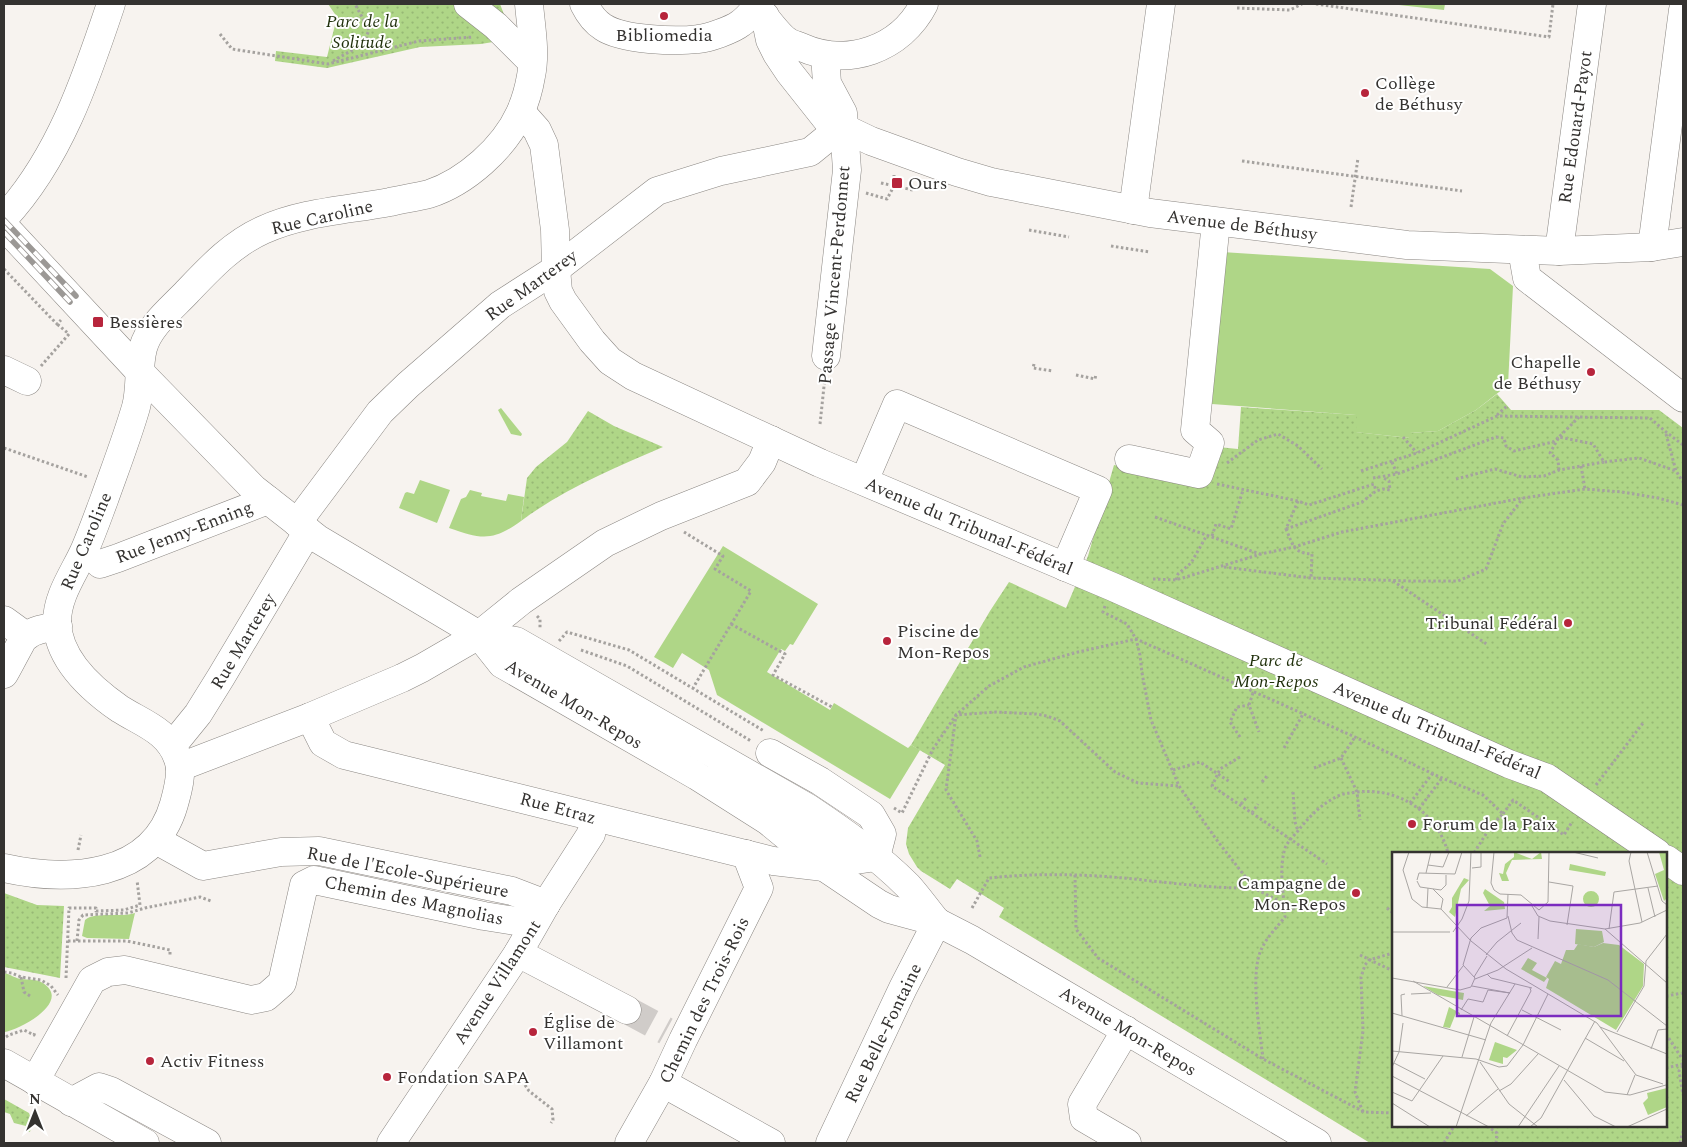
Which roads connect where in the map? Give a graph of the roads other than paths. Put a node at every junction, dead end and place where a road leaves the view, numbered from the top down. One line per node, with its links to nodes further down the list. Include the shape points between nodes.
1 (111, 4): 15 (street, via 74,106 53,150 29,189)
2 (468, 4): 11 (street, via 496,26)
3 (529, 4): 11 (street, Rue Caroline)
4 (584, 4): 8 (street, via 604,28 625,35 675,40 700,39 721,32 740,24)
5 (924, 4): 10 (street, via 906,30 884,46 852,56)
6 (1160, 4): 14 (street)
7 (1592, 4): 21 (street, Rue Edouard-Payot)
8 (759, 9): 10 (street, via 787,41); 13 (street, Avenue de Béthusy, via 770,40 789,72)
9 (1683, 10): 19 (street)
10 (825, 55): 13 (street, Passage Vincent-Perdonnet, via 827,83 843,113)
11 (532, 62): 12 (street, Rue Caroline, via 532,74)
12 (521, 112): 22 (street, Avenue du Tribunal-Fédéral, via 537,130 544,145 555,230); 24 (street, Rue Caroline, via 506,137 471,173 431,193 302,218 264,229 239,243 219,259 153,329 144,345)
13 (835, 133): 14 (street, Avenue de Béthusy, via 871,140 957,172 1001,184); 22 (street, Rue Marterey, via 810,152 721,171 657,191); 23 (street, Passage Vincent-Perdonnet, via 847,170)
14 (1132, 210): 16 (street, Avenue de Béthusy)
15 (4, 218)
16 (1216, 222): 20 (street, Avenue de Béthusy, via 1407,245); 27 (street, via 1195,349 1195,430 1210,443 1199,474)
17 (4, 226): 24 (street, via 68,309)
18 (1683, 242): 19 (street, Avenue de Béthusy)
19 (1652, 247): 21 (street, Avenue de Béthusy)
20 (1522, 250): 21 (street, Avenue de Béthusy); 25 (street, via 1527,278)
21 (1559, 251)
22 (556, 269): 26 (street, Avenue du Tribunal-Fédéral, via 558,291 563,301 610,361 634,376); 30 (street, Rue Marterey, via 500,305 380,412)
23 (826, 356)
24 (140, 372): 29 (street); 34 (street, Rue Caroline, via 137,404 86,548 59,608)
25 (1683, 398)
26 (771, 440): 28 (street, Avenue du Tribunal-Fédéral); 35 (street, via 762,462 747,482 661,516 605,543 563,570)
27 (1129, 459)
28 (864, 481): 32 (street, Avenue du Tribunal-Fédéral); 32 (street, via 897,404 1098,490)
29 (268, 500): 30 (street); 31 (street, Rue Jenny-Enning)
30 (302, 527): 35 (street); 39 (street, Rue Marterey)
31 (100, 564)
32 (1065, 567): 44 (street, Avenue du Tribunal-Fédéral, via 1547,778)
33 (4, 620): 36 (street)
34 (58, 626): 36 (street); 39 (street, via 69,659 93,688 162,734)
35 (479, 635): 38 (street, via 402,678); 40 (street, Avenue Mon-Repos, via 516,641); 41 (street, Avenue Mon-Repos, via 502,664)
36 (26, 636): 37 (street)
37 (4, 674)
38 (310, 717): 39 (street); 42 (street, Rue Etraz, via 323,743 344,755)
39 (176, 756): 43 (street, via 178,792 170,818)
40 (742, 770): 46 (street, Avenue Mon-Repos, via 808,808); 46 (street, via 766,748 820,781 871,815 882,834)
41 (697, 776): 46 (street, via 747,791 856,860); 48 (street, Avenue Mon-Repos, via 768,821)
42 (595, 818): 45 (street, Rue Etraz); 51 (street, Avenue Villamont, via 591,834)
43 (156, 840): 49 (street, via 136,857 82,874 26,873); 51 (street, Rue de l'Ecole-Supérieure, via 203,866 281,852 319,851 512,891)
44 (1656, 852)
45 (746, 854): 48 (street, Rue Etraz); 58 (street, Chemin des Trois-Rois, via 759,888 675,1035)
46 (876, 857): 52 (street, Avenue Mon-Repos, via 909,887)
47 (1667, 860): 50 (street)
48 (824, 867): 52 (street, Avenue Mon-Repos, via 889,910)
49 (4, 868)
50 (1683, 871)
51 (546, 904): 53 (street, Avenue Villamont); 57 (street, Chemin des Magnolias, via 522,922 314,880 304,885 282,983 266,997 251,1000 125,970 108,972 92,980)
52 (936, 922): 55 (street, Avenue Mon-Repos); 65 (street, Rue Belle-Fontaine)
53 (518, 952): 54 (street); 62 (street, Avenue Villamont)
54 (626, 1010)
55 (1126, 1030): 66 (street, via 1082,1104 1084,1118); 67 (street, Avenue Mon-Repos)
56 (5, 1050): 57 (street)
57 (34, 1081): 59 (street)
58 (663, 1083): 63 (street, Chemin des Trois-Rois); 64 (street)
59 (71, 1102): 60 (street); 61 (street, via 100,1087)
60 (145, 1143)
61 (207, 1143)
62 (391, 1143)
63 (629, 1143)
64 (771, 1143)
65 (830, 1143)
66 (1127, 1143)
67 (1316, 1143)

